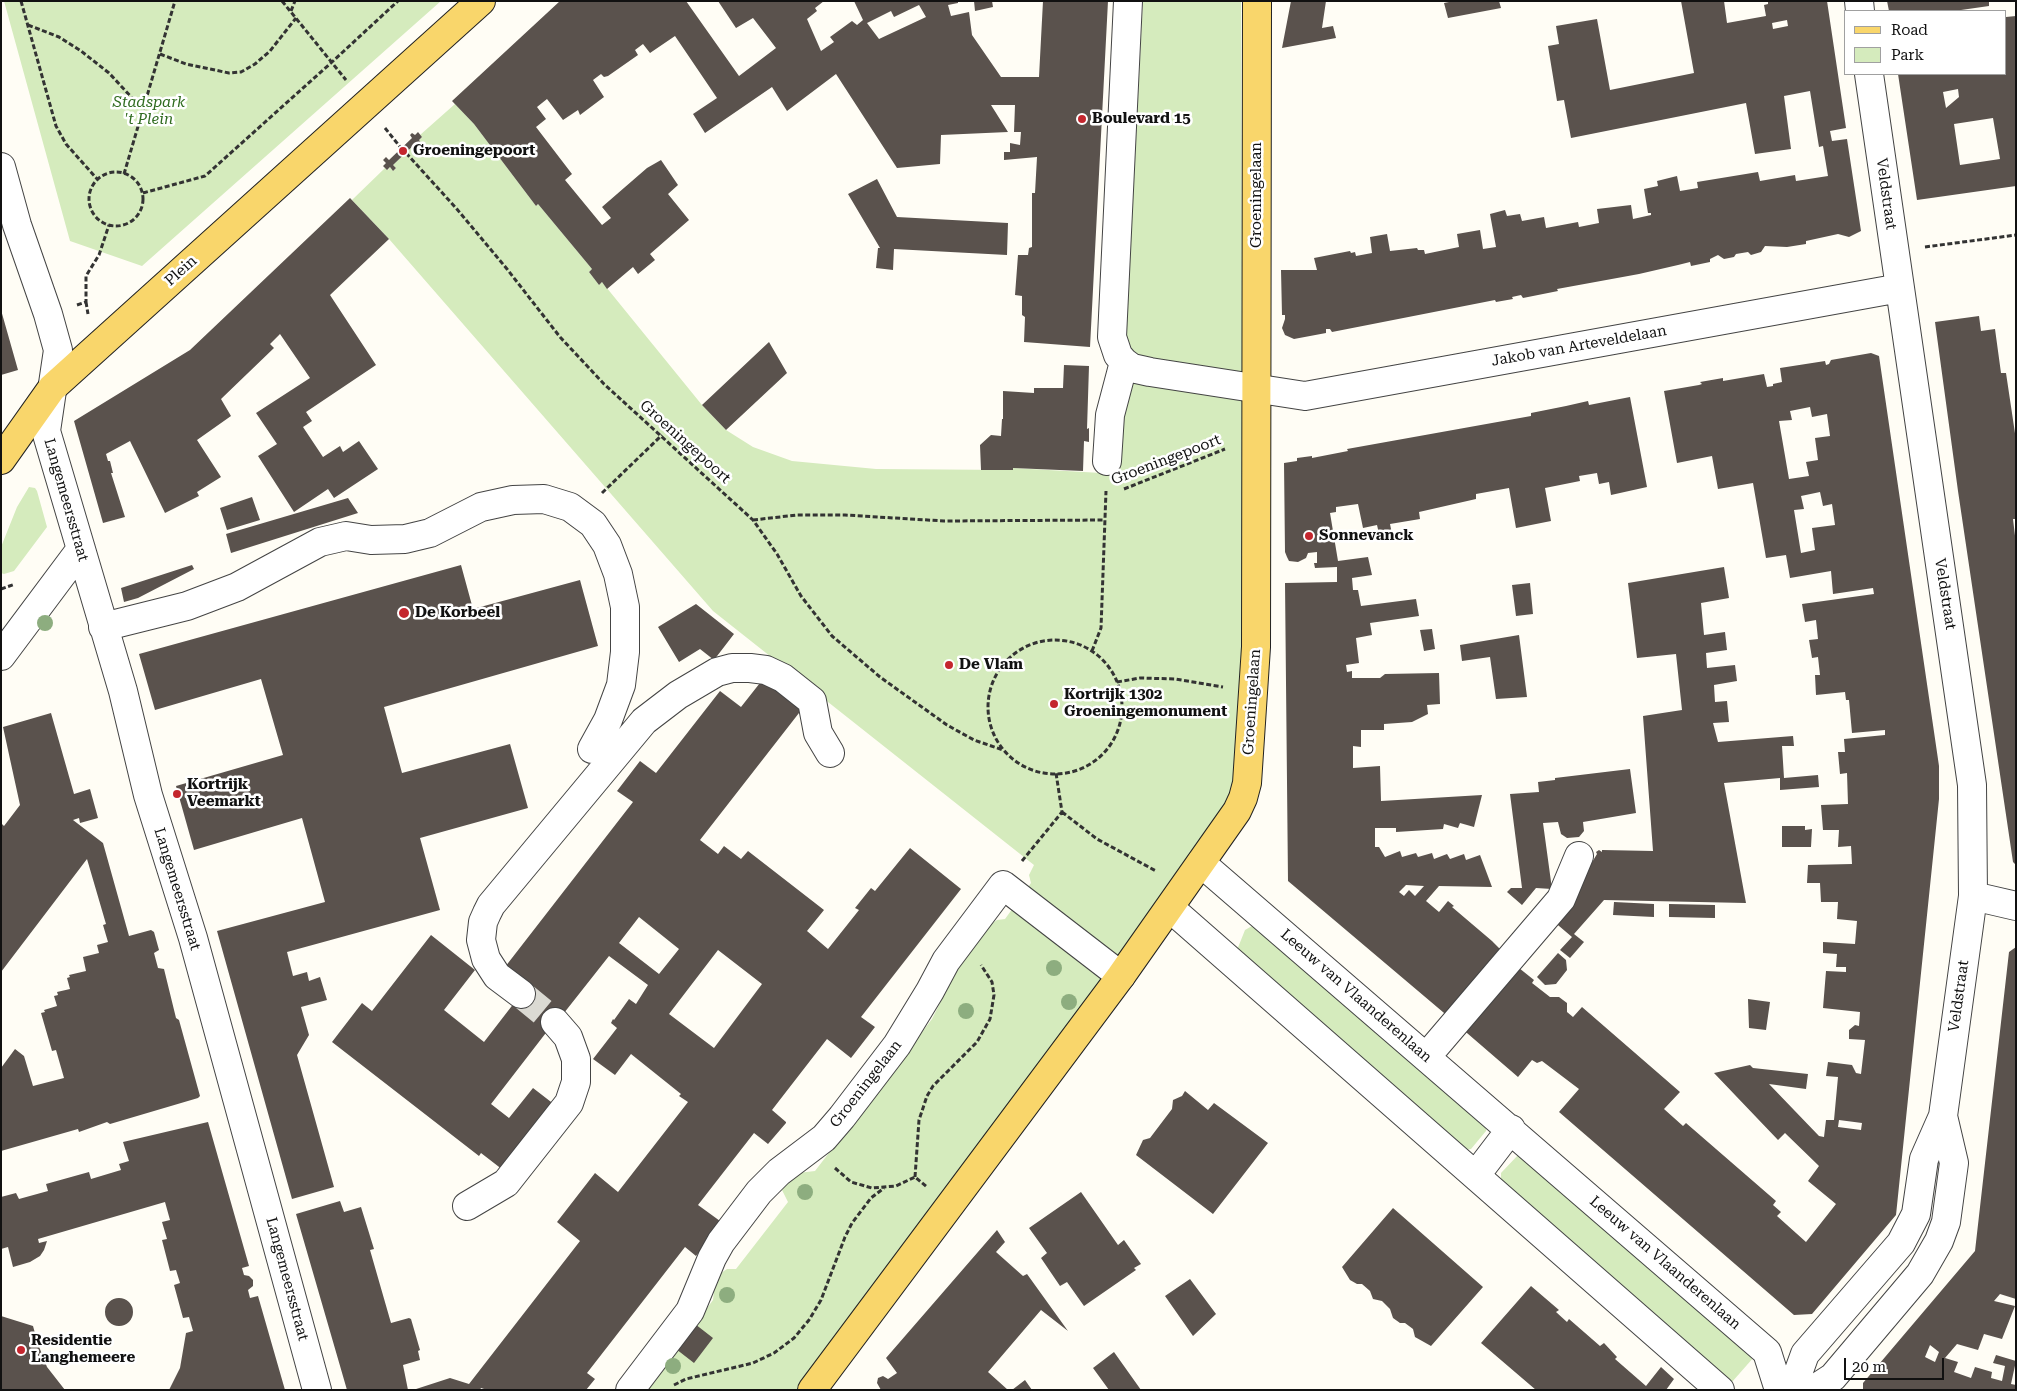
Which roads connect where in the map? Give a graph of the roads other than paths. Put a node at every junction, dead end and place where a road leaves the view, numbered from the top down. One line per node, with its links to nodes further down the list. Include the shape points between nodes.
1 (481, 1): 8 (main road, Plein)
2 (1128, 1): 7 (street, via 1112,337)
3 (1257, 1): 9 (main road, Groeningelaan)
4 (1869, 75): 6 (street, Veldstraat)
5 (1, 167): 8 (street, via 58,350)
6 (1900, 288): 9 (street, Jakob van Arteveldelaan, via 1305,396); 19 (street, Veldstraat, via 1972,785)
7 (1124, 362): 9 (street, via 1132,368 1150,372); 11 (street, via 1110,415)
8 (52, 388): 10 (main road, Plein); 12 (street, Langemeersstraat, via 46,431)
9 (1257, 389): 18 (main road, Groeningelaan, via 1256,647 1247,783 1237,811)
10 (1, 460)
11 (1107, 461)
12 (81, 549): 13 (street, Langemeersstraat); 14 (street)
13 (103, 627): 15 (street, via 187,606 237,587 320,542 346,536 371,540 405,539 430,532 481,507 513,500 544,499 570,507 593,524 607,545 625,606 621,685 608,720); 32 (street, Langemeersstraat)
14 (1, 656)
15 (592, 748)
16 (830, 753): 23 (street, via 818,733 812,701 783,678 766,670 732,668 717,672 678,695 644,721 487,913 481,940 486,959 498,976)
17 (1579, 856): 25 (street, via 1561,899)
18 (1201, 863): 20 (main road, Groeningelaan); 25 (street, Leeuw van Vlaanderenlaan)
19 (1973, 896): 21 (street); 26 (street, Veldstraat)
20 (1177, 897): 22 (main road, Groeningelaan); 28 (street)
21 (2016, 906)
22 (1121, 976): 33 (street, Groeningelaan, via 1003,885 957,945 897,1045 842,1117 816,1144 759,1192 726,1234 712,1258 690,1311); 34 (main road, Groeningelaan)
23 (521, 994)
24 (555, 1022): 29 (street, via 568,1037 576,1059 576,1082 569,1103 506,1183)
25 (1427, 1056): 27 (street, Leeuw van Vlaanderenlaan)
26 (1943, 1116): 30 (street, Veldstraat, via 1924,1160); 31 (street, Veldstraat, via 1954,1163)
27 (1511, 1129): 28 (street); 36 (street, Leeuw van Vlaanderenlaan, via 1767,1352)
28 (1476, 1175): 35 (street)
29 (467, 1206)
30 (1916, 1214): 31 (street); 37 (street, Veldstraat, via 1901,1243 1805,1354)
31 (1946, 1222): 38 (street, Veldstraat, via 1920,1274 1834,1377)
32 (317, 1390)
33 (630, 1390)
34 (812, 1390)
35 (1720, 1390)
36 (1779, 1390)
37 (1792, 1390)
38 (1813, 1390)

